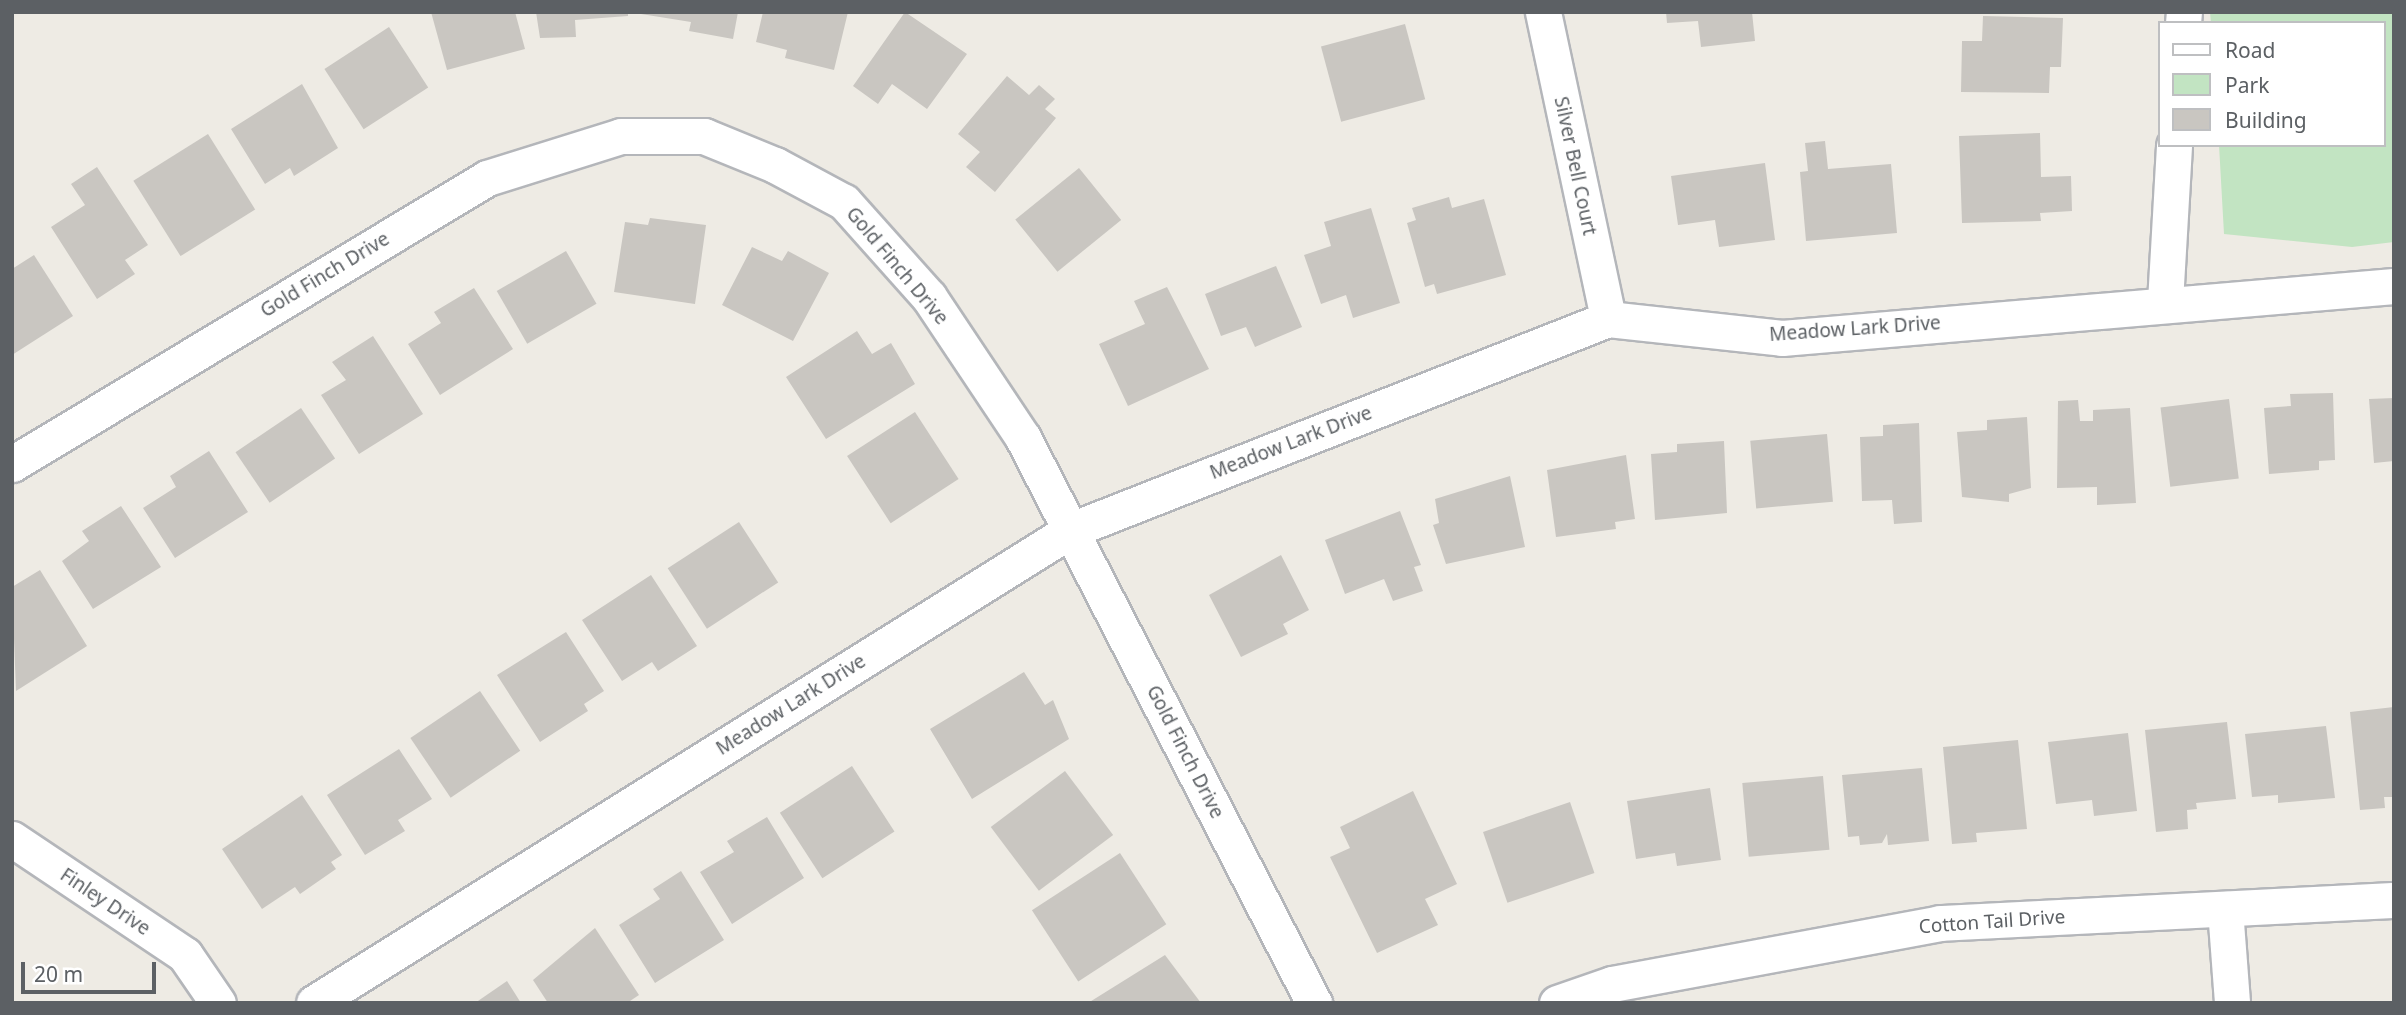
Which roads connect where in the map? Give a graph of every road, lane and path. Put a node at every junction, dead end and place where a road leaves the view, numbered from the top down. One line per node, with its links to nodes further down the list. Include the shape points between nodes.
1 (1543, 12): 5 (street, Silver Bell Court)
2 (2174, 147): 4 (street)
3 (2394, 286): 4 (street, Meadow Lark Drive)
4 (2165, 302): 5 (street, Meadow Lark Drive, via 1782,338)
5 (1608, 319): 7 (street, Meadow Lark Drive)
6 (12, 464): 7 (street, Gold Finch Drive, via 487,178 621,136 704,136 844,202 929,297 1023,438)
7 (1071, 530): 12 (street, Meadow Lark Drive); 13 (street, Gold Finch Drive)
8 (12, 839): 11 (street, Finley Drive, via 185,955)
9 (2394, 900): 10 (street, Cotton Tail Drive)
10 (2225, 909): 14 (street, Cotton Tail Drive, via 1940,923 1612,984); 15 (street)
11 (218, 1003)
12 (314, 1003)
13 (1314, 1003)
14 (1557, 1003)
15 (2232, 1003)

